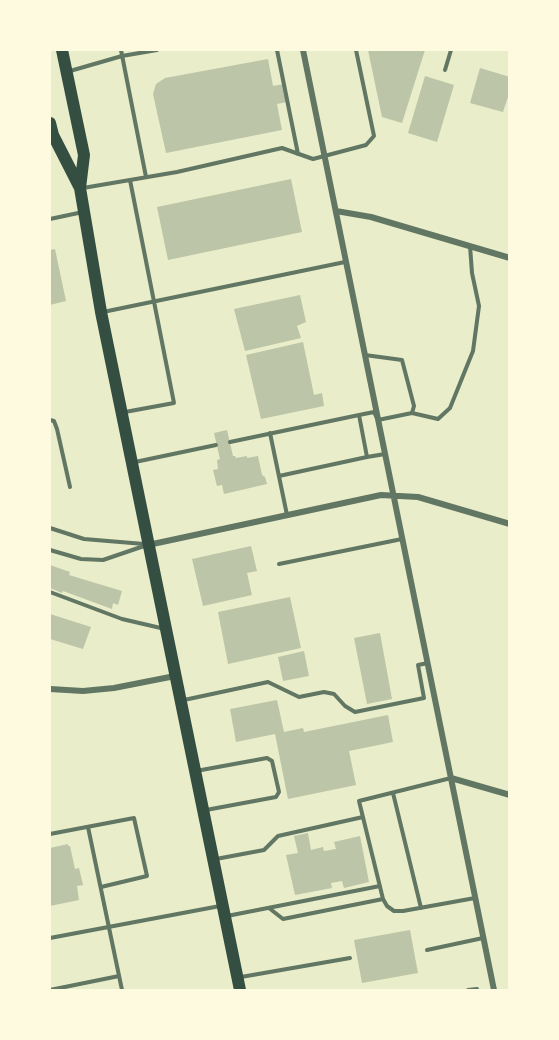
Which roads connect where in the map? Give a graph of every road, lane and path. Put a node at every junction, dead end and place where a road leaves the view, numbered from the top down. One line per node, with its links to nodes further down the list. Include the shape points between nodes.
1 (62, 50): 10 (highway)
2 (121, 50): 8 (lane)
3 (157, 50): 8 (lane)
4 (277, 50): 12 (lane)
5 (303, 50): 13 (street)
6 (356, 50): 13 (lane, via 374,136 366,145)
7 (451, 50): 9 (lane)
8 (122, 56): 10 (lane); 14 (lane)
9 (445, 70)
10 (67, 72): 16 (highway, via 84,155)
11 (50, 123): 16 (highway)
12 (298, 155): 13 (lane, via 313,159); 14 (lane, via 282,148)
13 (325, 156): 17 (street)
14 (146, 177): 15 (lane)
15 (130, 180): 16 (lane); 23 (lane)
16 (80, 188): 18 (highway)
17 (336, 211): 20 (street, via 372,217); 22 (street)
18 (84, 212): 19 (lane); 24 (highway)
19 (50, 219)
20 (470, 246): 21 (street); 27 (lane, via 479,306 473,351 450,408 438,419)
21 (510, 258)
22 (346, 262): 23 (lane); 25 (street)
23 (154, 302): 24 (lane); 26 (lane, via 174,403)
24 (101, 312): 26 (highway)
25 (365, 355): 27 (lane, via 402,360 414,406); 30 (street)
26 (121, 413): 36 (highway)
27 (412, 414): 30 (lane)
28 (359, 415): 30 (lane, via 374,412); 31 (lane); 35 (lane)
29 (50, 420): 38 (lane, via 57,429)
30 (378, 420): 34 (street)
31 (270, 433): 32 (lane); 37 (lane)
32 (230, 442)
33 (216, 445): 36 (lane)
34 (385, 454): 35 (lane); 39 (street)
35 (367, 457): 37 (lane)
36 (131, 463): 44 (highway)
37 (279, 476): 40 (lane)
38 (70, 487)
39 (394, 496): 40 (street, via 381,495); 41 (street, via 418,496); 43 (street)
40 (287, 514): 44 (street)
41 (510, 524)
42 (50, 528): 44 (lane, via 84,539)
43 (402, 539): 46 (lane); 49 (street)
44 (148, 545): 45 (lane, via 103,560 81,559); 48 (highway)
45 (50, 550)
46 (279, 564)
47 (50, 592): 48 (lane, via 122,619)
48 (165, 629): 50 (highway)
49 (428, 663): 52 (lane, via 418,665 424,698 355,712 334,694 298,697 268,682); 54 (street)
50 (175, 676): 51 (street, via 114,688); 52 (highway)
51 (50, 689)
52 (180, 700): 53 (highway)
53 (195, 771): 57 (highway); 57 (lane, via 267,758 272,760 279,792 276,797)
54 (451, 778): 55 (lane); 56 (street); 64 (street)
55 (393, 793): 58 (lane, via 359,801); 67 (lane)
56 (510, 795)
57 (203, 811): 61 (highway)
58 (363, 817): 61 (lane, via 278,836 264,850); 62 (lane)
59 (88, 827): 60 (lane); 63 (lane); 63 (lane, via 134,818 147,876)
60 (50, 834)
61 (213, 860): 68 (highway)
62 (380, 886): 65 (lane); 66 (lane)
63 (100, 887): 69 (lane)
64 (475, 898): 67 (lane); 71 (street)
65 (383, 899): 66 (lane, via 284,919); 67 (lane, via 394,910)
66 (269, 908): 68 (lane)
67 (421, 908)
68 (223, 911): 69 (lane); 75 (highway)
69 (109, 927): 70 (lane); 74 (lane)
70 (50, 938)
71 (483, 938): 72 (lane); 80 (street)
72 (427, 950)
73 (350, 958): 75 (lane)
74 (119, 976): 77 (lane); 78 (lane)
75 (238, 984)
76 (477, 989): 79 (lane)
77 (50, 990)
78 (122, 990)
79 (468, 990)
80 (494, 990)

